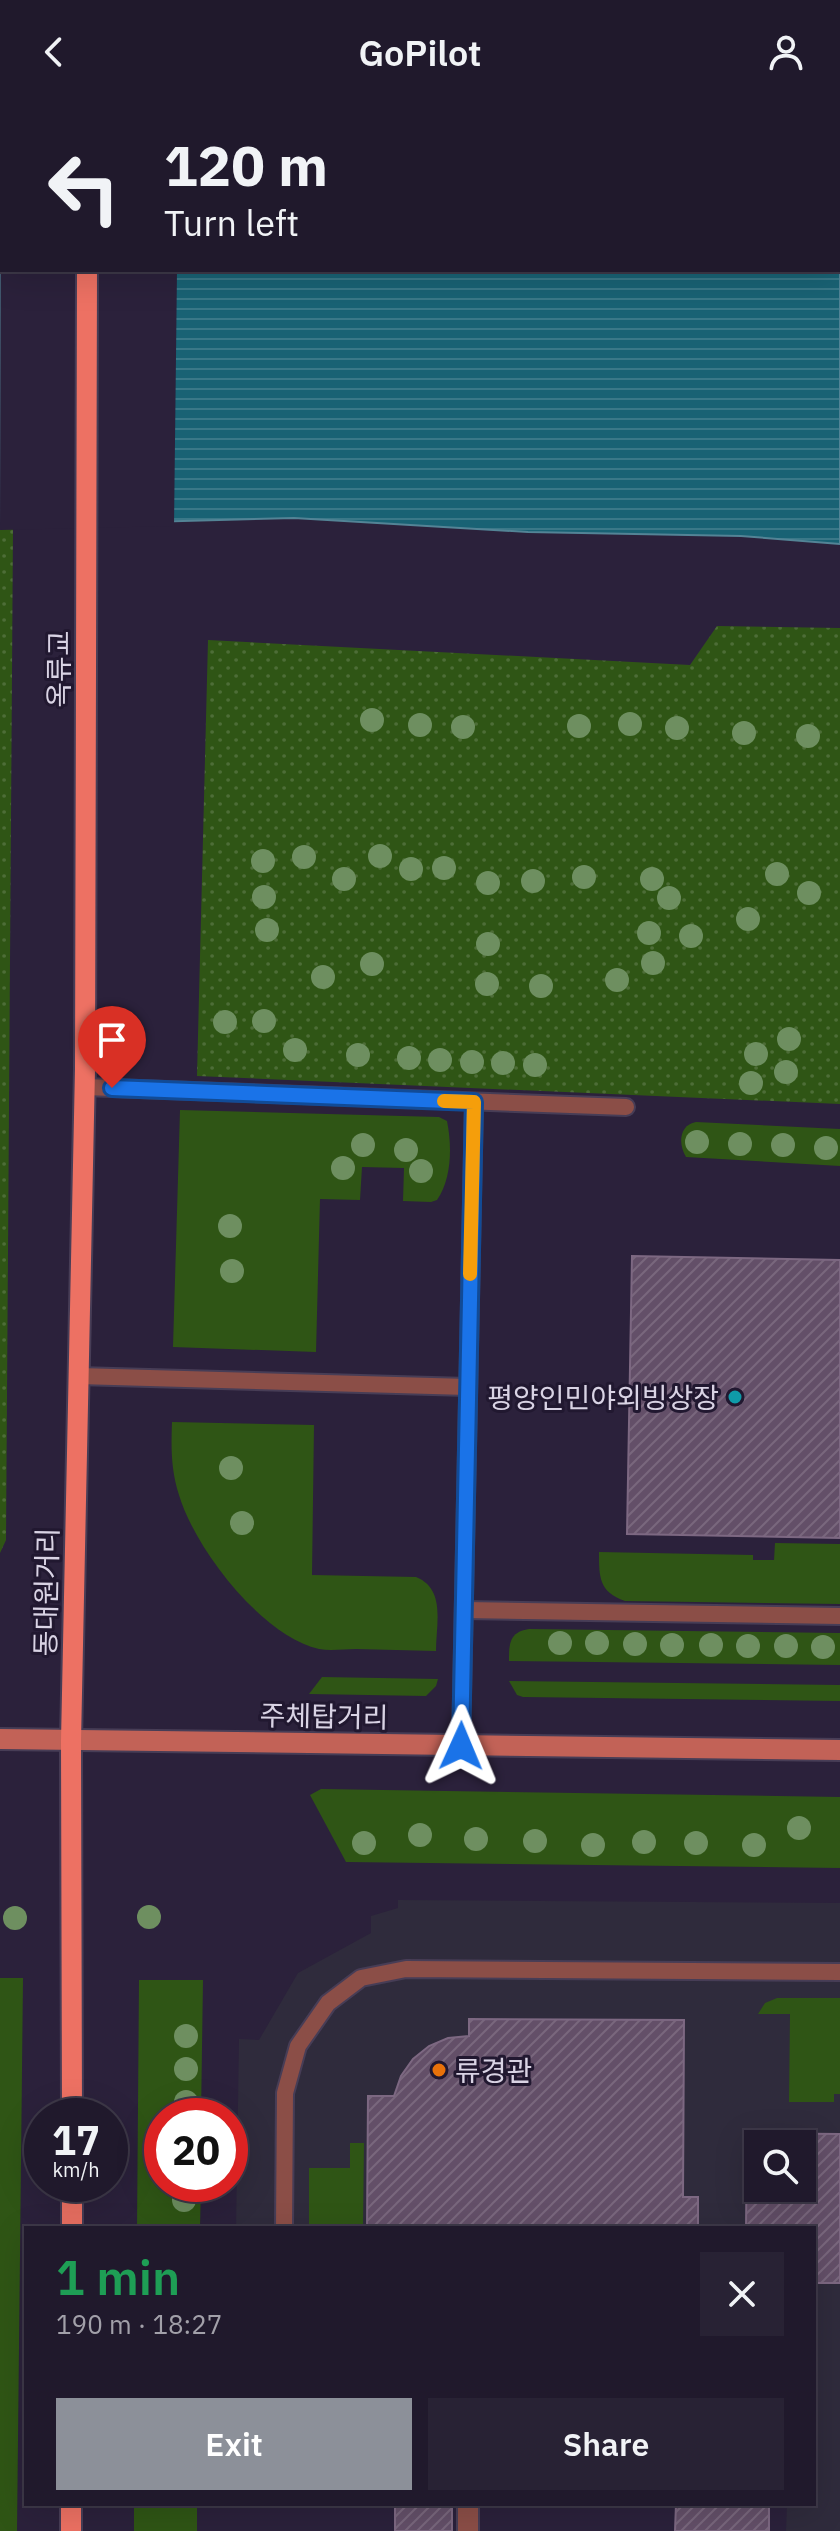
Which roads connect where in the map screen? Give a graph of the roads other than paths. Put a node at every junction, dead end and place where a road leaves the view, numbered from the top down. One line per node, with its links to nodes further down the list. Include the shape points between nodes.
1 (87, 272): 2 (main road, 옥류교)
2 (85, 1078): 3 (lane); 5 (main road, 동대원거리)
3 (474, 1102): 4 (lane); 6 (lane)
4 (626, 1107)
5 (78, 1376): 6 (lane); 10 (main road, 동대원거리)
6 (468, 1387): 7 (lane)
7 (464, 1610): 8 (lane); 11 (lane)
8 (840, 1616)
9 (0, 1739): 10 (main road, 주체탑거리)
10 (71, 1741): 11 (main road, 주체탑거리); 14 (main road, 동대원거리)
11 (461, 1746): 12 (main road, 주체탑거리)
12 (840, 1750)
13 (840, 1972): 17 (lane, via 406,1969 361,1978 328,2003 298,2046 285,2093)
14 (72, 2098)
15 (72, 2202): 16 (main road)
16 (72, 2226)
17 (284, 2226)
18 (71, 2506): 20 (main road)
19 (468, 2506): 21 (street)
20 (71, 2531)
21 (468, 2531)

